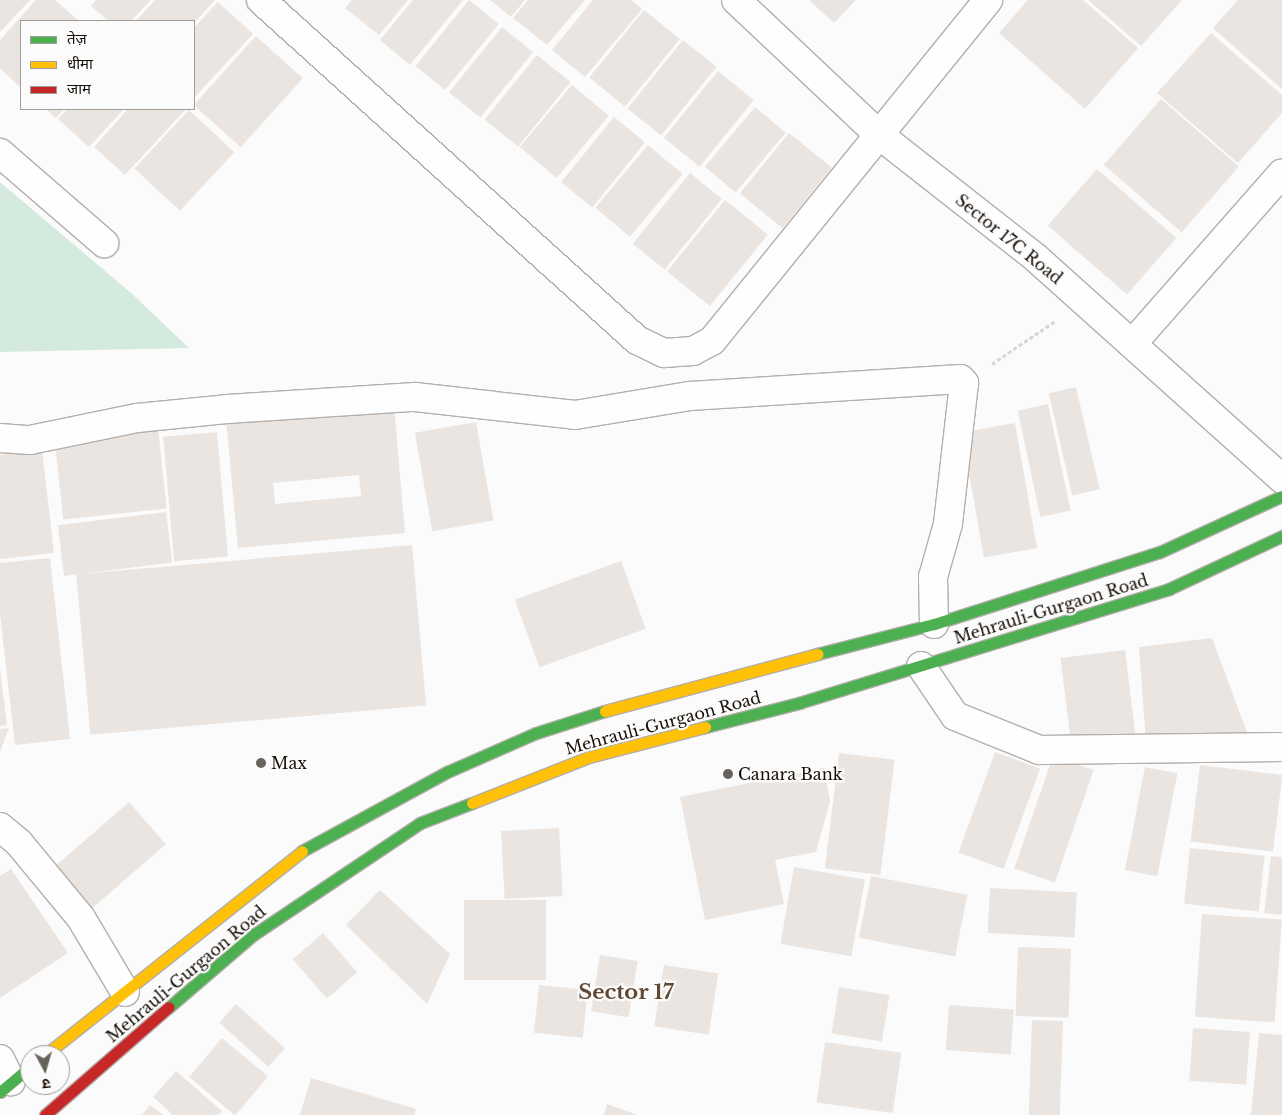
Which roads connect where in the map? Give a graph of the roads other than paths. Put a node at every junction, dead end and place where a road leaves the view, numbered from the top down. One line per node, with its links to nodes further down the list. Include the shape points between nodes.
1 (261, 0): 4 (street, via 636,340 664,353 693,351 712,341)
2 (736, 0): 4 (street, Sector 17C Road)
3 (988, 0): 4 (street)
4 (878, 134): 8 (street, Sector 17C Road, via 1084,301)
5 (0, 153): 7 (street)
6 (1282, 173): 8 (street)
7 (104, 244)
8 (1132, 344): 10 (street, Sector 17C Road)
9 (0, 438): 13 (street, via 30,440 136,418 406,398 575,415 690,396 946,378 964,383 948,524 933,577)
10 (1282, 479)
11 (1282, 496): 13 (main road, Mehrauli-Gurgaon Road, via 1160,552)
12 (1282, 536): 14 (main road, Mehrauli-Gurgaon Road, via 1169,589)
13 (934, 624): 17 (main road, Mehrauli-Gurgaon Road, via 647,698 536,733 447,772 313,843)
14 (921, 666): 15 (street, via 955,716 1039,750); 19 (main road, Mehrauli-Gurgaon Road, via 799,703 589,757 420,823 253,935)
15 (1282, 746)
16 (0, 828): 17 (street, via 19,843 81,918)
17 (125, 992): 18 (main road, Mehrauli-Gurgaon Road)
18 (58, 1045)
19 (45, 1115)

